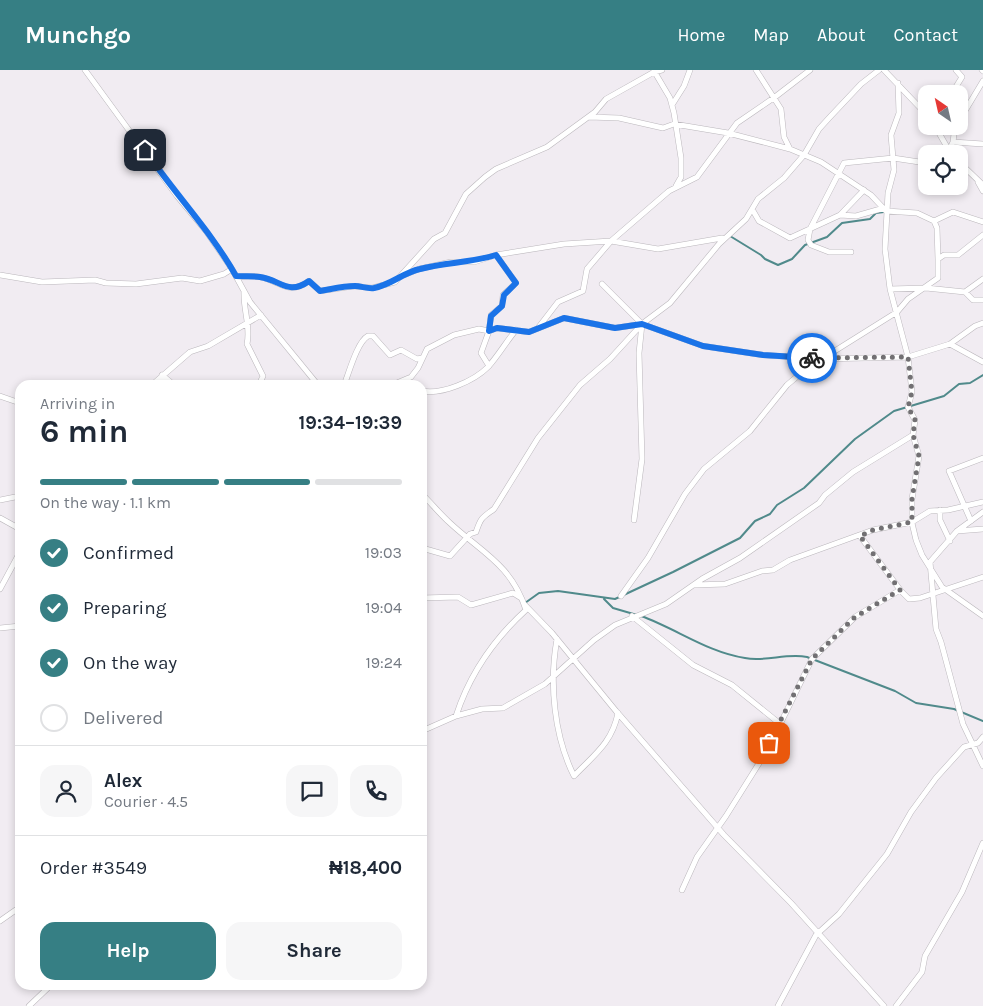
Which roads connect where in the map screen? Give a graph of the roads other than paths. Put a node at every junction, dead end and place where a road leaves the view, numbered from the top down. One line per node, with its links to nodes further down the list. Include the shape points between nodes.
1 (85, 70): 46 (street)
2 (662, 70): 9 (street)
3 (690, 70): 14 (street)
4 (756, 70): 13 (street)
5 (810, 70): 13 (street)
6 (879, 70): 25 (street, via 861,84 819,129)
7 (884, 70): 11 (street)
8 (956, 70): 12 (street, via 962,77)
9 (654, 71): 14 (street); 17 (street, via 606,99)
10 (983, 81): 16 (street)
11 (898, 83): 15 (street); 26 (street, via 899,113 891,135)
12 (957, 85)
13 (775, 97): 19 (street); 24 (street)
14 (672, 105): 18 (street)
15 (918, 105)
16 (968, 106)
17 (589, 117): 18 (street, via 619,118 663,128); 48 (street, via 547,147 485,177 466,194 445,234 434,239)
18 (674, 124): 19 (street); 31 (street, via 680,158 680,178)
19 (728, 132): 24 (street); 31 (street, via 699,176)
20 (954, 135): 21 (street)
21 (953, 142): 22 (street); 23 (street)
22 (983, 144)
23 (952, 145)
24 (790, 149): 25 (street)
25 (805, 154): 29 (street); 34 (street, via 784,178 758,199)
26 (893, 158): 27 (street); 29 (street, via 845,163); 35 (street, via 894,170)
27 (918, 162)
28 (968, 171): 30 (street)
29 (839, 174): 32 (street); 39 (street)
30 (981, 183): 33 (street)
31 (676, 186): 42 (street)
32 (864, 190): 35 (street); 36 (street)
33 (983, 191)
34 (752, 209): 39 (street, via 759,221 790,238); 41 (street, via 746,220)
35 (885, 210): 36 (street, via 856,216); 37 (street, via 917,213); 54 (street)
36 (840, 215): 39 (street)
37 (934, 221): 38 (street, via 953,212); 45 (street)
38 (983, 222)
39 (810, 228): 43 (street, via 808,240 811,245 829,252)
40 (983, 235): 45 (street, via 958,256 944,255)
41 (725, 237): 42 (street, via 658,249); 61 (street, via 670,303)
42 (611, 242): 44 (street, via 564,244); 62 (street, via 587,269 583,291 558,302)
43 (851, 252)
44 (496, 255): 48 (street, via 474,262 451,262); 64 (street, via 516,283 504,295 502,306 491,316)
45 (938, 259): 52 (street, via 938,278)
46 (232, 269): 47 (street, via 200,281 182,278 136,284 95,280 42,282); 49 (street)
47 (0, 274)
48 (402, 275): 49 (street, via 396,282 372,288 354,286 320,291 309,281 290,288 261,277)
49 (236, 276): 53 (street)
50 (983, 279): 55 (street)
51 (602, 284): 61 (street)
52 (926, 288): 54 (street); 55 (street); 57 (street, via 908,299)
53 (244, 289): 58 (street); 59 (street)
54 (890, 289): 57 (street)
55 (964, 292): 56 (street, via 974,300)
56 (983, 300)
57 (897, 312): 66 (street); 68 (street)
58 (261, 315): 59 (street); 75 (street)
59 (247, 323): 71 (street, via 208,346 190,352); 74 (street, via 247,344 263,376)
60 (983, 323): 65 (street)
61 (642, 324): 62 (street, via 615,328 564,318); 68 (street, via 703,346); 91 (street, via 639,353 642,459); 97 (street, via 560,408 494,509 484,514 476,532)
62 (538, 328): 63 (street, via 526,332)
63 (516, 330): 64 (street, via 497,328); 70 (street)
64 (489, 331): 67 (street, via 479,329 454,335 427,349); 70 (street, via 481,352)
65 (950, 344): 66 (street); 69 (street)
66 (908, 357): 68 (street); 81 (street, via 912,392 908,407 915,420)
67 (422, 358): 76 (street, via 417,359 401,350 390,355 373,336 368,336 358,346); 77 (street, via 414,374)
68 (822, 359): 109 (street, via 787,385 750,431 704,469)
69 (983, 362)
70 (489, 366): 78 (street, via 455,386)
71 (162, 375): 72 (street); 73 (street)
72 (157, 380)
73 (168, 380)
74 (261, 380)
75 (314, 380)
76 (345, 380)
77 (407, 380)
78 (427, 391)
79 (0, 396): 80 (street)
80 (15, 401)
81 (913, 435): 92 (street, via 919,456); 104 (street, via 853,472 819,503)
82 (983, 458): 87 (street, via 949,471)
83 (15, 497): 85 (street)
84 (427, 499): 97 (street)
85 (0, 500)
86 (983, 502): 87 (street)
87 (965, 506): 88 (street); 93 (street)
88 (940, 510): 92 (street, via 930,510); 99 (street, via 940,520)
89 (983, 512): 93 (street)
90 (0, 518): 94 (street)
91 (634, 520)
92 (912, 522): 98 (street); 102 (street, via 922,555)
93 (971, 522): 96 (street)
94 (15, 526)
95 (983, 529): 96 (street)
96 (957, 531): 99 (street)
97 (468, 536): 100 (street, via 450,556); 111 (street, via 512,578)
98 (860, 536): 104 (street, via 818,549 772,570 725,584); 107 (street)
99 (950, 541): 102 (street, via 930,562)
100 (427, 549)
101 (15, 562): 106 (street)
102 (931, 570): 105 (street); 108 (street)
103 (983, 576): 105 (street)
104 (695, 585): 112 (street, via 666,604)
105 (945, 589): 108 (street); 113 (street)
106 (0, 590)
107 (900, 590): 108 (street, via 909,599); 121 (street, via 855,617 812,659)
108 (932, 594): 124 (street, via 936,629)
109 (621, 596)
110 (427, 598): 111 (street, via 458,597 471,605 513,593)
111 (523, 601): 116 (street); 120 (street, via 526,610 504,630 476,668)
112 (632, 616): 117 (street); 121 (street, via 693,665 732,685)
113 (983, 616)
114 (15, 626): 115 (street)
115 (0, 628)
116 (557, 639): 117 (street); 118 (street)
117 (573, 658): 118 (street); 119 (street)
118 (553, 677): 119 (street, via 562,753 574,776 611,737); 120 (street, via 503,708 482,709)
119 (618, 713): 126 (street)
120 (456, 716): 122 (street)
121 (779, 723): 126 (street, via 768,750)
122 (427, 729)
123 (983, 737): 124 (street, via 978,743)
124 (970, 743): 125 (street); 131 (street, via 936,778 886,854 839,914)
125 (983, 766)
126 (718, 828): 128 (street, via 697,856); 131 (street)
127 (983, 843): 136 (street, via 962,892 925,956 922,972)
128 (682, 890)
129 (15, 910): 130 (street)
130 (0, 921)
131 (819, 933): 134 (street); 135 (street)
132 (46, 990): 133 (street)
133 (28, 1006)
134 (778, 1006)
135 (884, 1006)
136 (896, 1006)

